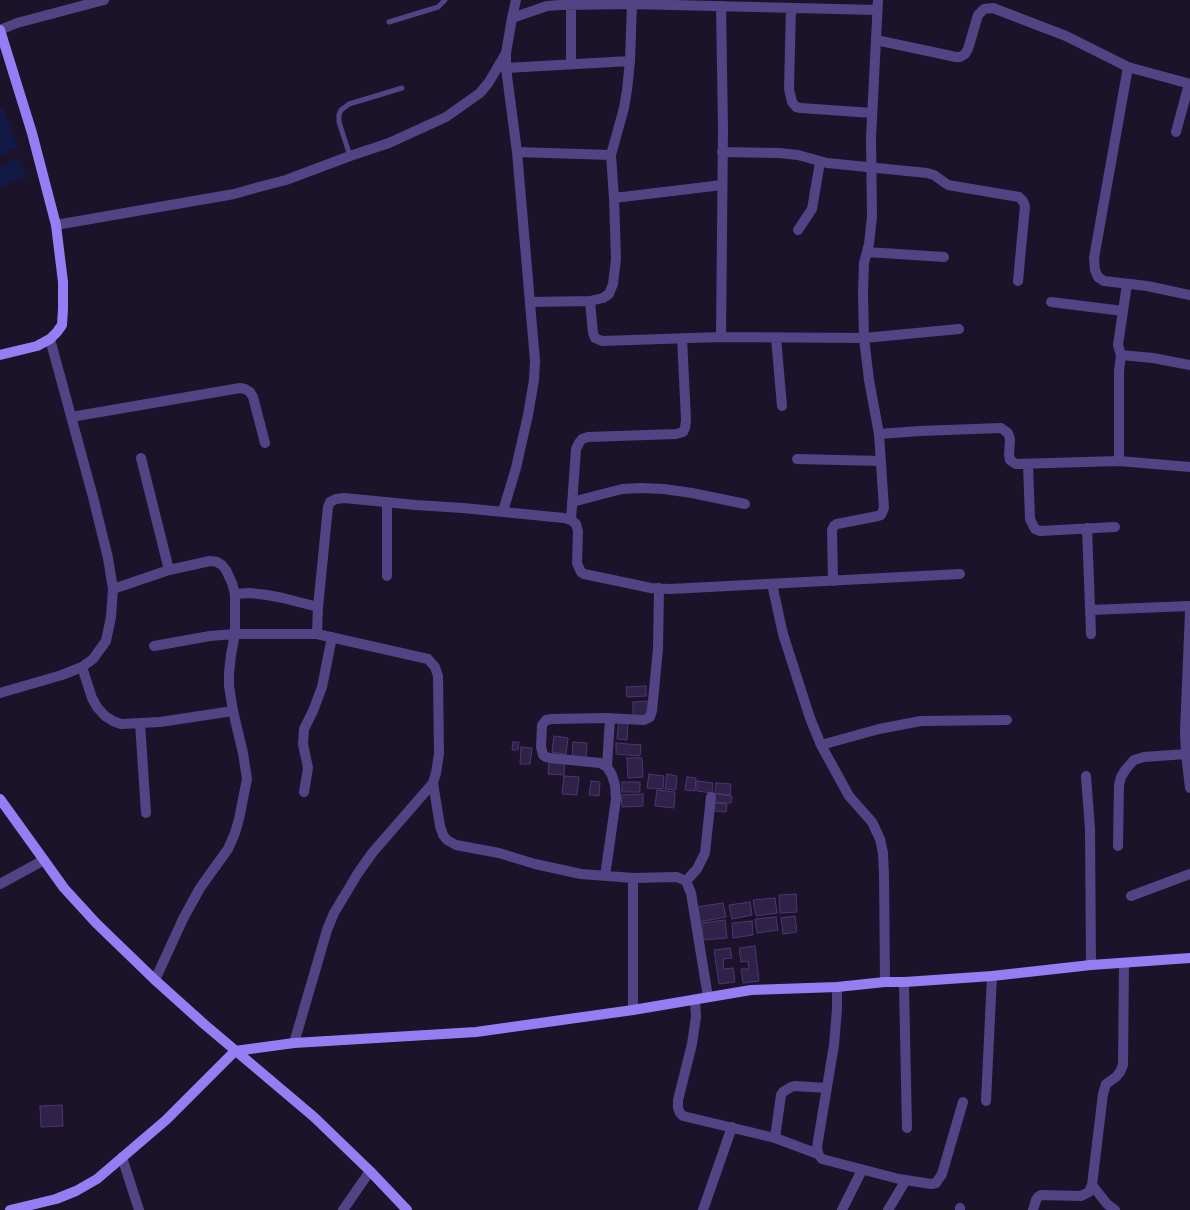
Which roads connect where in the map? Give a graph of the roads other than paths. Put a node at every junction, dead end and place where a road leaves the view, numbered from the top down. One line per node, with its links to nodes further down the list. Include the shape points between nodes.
1 (104, 0): 12 (street)
2 (445, 0): 11 (lane, via 438,7)
3 (516, 0): 10 (street)
4 (546, 3): 6 (street); 10 (street)
5 (632, 4): 6 (street); 8 (street); 15 (street)
6 (571, 5): 16 (street)
7 (878, 5): 9 (street); 13 (street)
8 (721, 6): 9 (street); 24 (street)
9 (791, 8): 21 (street, via 789,89 792,102 801,108)
10 (512, 18): 14 (street)
11 (389, 22)
12 (0, 30): 31 (street)
13 (876, 40): 17 (street, via 960,56 968,49 978,15 993,8 1066,36); 21 (street)
14 (506, 54): 18 (street); 26 (street, via 480,93 446,117 389,143)
15 (630, 61): 16 (street); 25 (street, via 624,108)
16 (571, 64): 18 (street)
17 (1128, 67): 19 (street); 36 (street, via 1094,258 1098,277)
18 (506, 68): 23 (street)
19 (1190, 84): 22 (street)
20 (402, 88): 26 (lane, via 349,104 341,110 339,122)
21 (872, 113): 28 (street)
22 (1176, 132)
23 (517, 152): 25 (street); 39 (street)
24 (722, 152): 27 (street, via 779,153 806,156); 29 (street)
25 (611, 155): 30 (street)
26 (350, 156): 31 (street, via 286,180 242,192)
27 (820, 162): 28 (street); 32 (street, via 812,209)
28 (872, 167): 33 (street, via 872,217); 35 (street, via 927,173 948,185 1019,197 1025,206)
29 (722, 185): 30 (street); 43 (street)
30 (614, 198): 38 (street, via 616,260 613,284 609,294)
31 (56, 225): 47 (street, via 63,309 62,325)
32 (798, 230)
33 (867, 252): 34 (street); 46 (street, via 862,293)
34 (944, 257)
35 (1018, 281)
36 (1127, 284): 37 (street); 41 (street)
37 (1190, 295)
38 (590, 301): 39 (street); 44 (street, via 593,334 598,340)
39 (531, 302): 64 (street, via 534,380 516,468)
40 (1051, 302): 41 (street)
41 (1123, 311): 49 (street, via 1118,345)
42 (959, 329): 46 (street)
43 (721, 337): 44 (street); 45 (street)
44 (682, 338): 62 (street, via 686,420 683,432 582,439 576,449)
45 (776, 338): 46 (street); 51 (street)
46 (864, 338): 53 (street)
47 (50, 339): 48 (street); 52 (street)
48 (0, 355)
49 (1121, 355): 50 (street); 58 (street)
50 (1190, 365)
51 (782, 406)
52 (71, 417): 54 (street, via 240,388 250,392 253,398); 74 (street, via 103,536)
53 (879, 434): 57 (street); 59 (street, via 1001,428 1010,439 1010,460 1016,464)
54 (265, 443)
55 (141, 458): 68 (street)
56 (797, 460): 57 (street)
57 (881, 461): 71 (street, via 882,515 834,526)
58 (1120, 461): 59 (street); 60 (street)
59 (1028, 464): 67 (street, via 1030,520 1035,529)
60 (1190, 467)
61 (387, 502): 64 (street); 70 (street); 77 (street, via 344,498 330,502)
62 (572, 502): 63 (street, via 622,489 641,488 692,493); 65 (street)
63 (745, 504)
64 (503, 511): 65 (street)
65 (571, 520): 73 (street, via 578,531 577,563 584,574)
66 (1115, 527): 67 (street)
67 (1087, 528): 78 (street)
68 (169, 570): 74 (street); 75 (street, via 217,562 226,570)
69 (960, 574): 71 (street)
70 (387, 576)
71 (833, 581): 72 (street)
72 (772, 584): 73 (street); 92 (street, via 783,634)
73 (659, 588): 88 (street, via 658,648 651,714 644,720)
74 (113, 590): 85 (street, via 106,641 93,659)
75 (235, 594): 77 (street, via 267,595); 80 (street)
76 (1190, 606): 78 (street)
77 (318, 608): 81 (street)
78 (1090, 610): 82 (street)
79 (1190, 612): 91 (street)
80 (235, 634): 81 (street); 84 (street); 87 (street, via 229,673)
81 (317, 634): 83 (street)
82 (1091, 634)
83 (332, 638): 96 (street, via 428,658 435,667 439,688 439,754); 98 (street, via 322,687 304,729 303,744 308,768)
84 (154, 646)
85 (82, 667): 86 (street); 90 (street, via 92,698 105,716 121,724)
86 (0, 693)
87 (233, 711): 90 (street); 114 (street, via 247,779 235,833 183,919)
88 (610, 718): 94 (street); 94 (street, via 552,719 542,725 541,747 546,757 600,763)
89 (1007, 720): 92 (street, via 921,721)
90 (140, 723): 101 (street)
91 (1187, 731): 93 (street)
92 (821, 745): 115 (street, via 849,796 872,822 880,839 884,875)
93 (1186, 754): 97 (street); 102 (street, via 1144,756 1126,768 1119,785)
94 (607, 767): 105 (street, via 615,785 616,799)
95 (1086, 776): 112 (street, via 1090,829)
96 (433, 782): 105 (street, via 443,835 456,845 581,874); 121 (street, via 373,852 334,913)
97 (1190, 788)
98 (304, 792)
99 (711, 797): 107 (street, via 705,854)
100 (0, 799): 103 (street)
101 (146, 813)
102 (1118, 846)
103 (44, 860): 108 (street); 114 (street, via 80,908)
104 (1190, 874): 109 (street)
105 (605, 876): 106 (street)
106 (632, 878): 107 (street, via 677,877); 120 (street)
107 (686, 881): 118 (street)
108 (0, 884)
109 (1131, 896)
110 (1190, 958): 111 (street)
111 (1124, 963): 112 (street); 134 (street, via 1123,1065 1106,1084 1103,1094)
112 (1091, 965): 113 (street)
113 (992, 976): 116 (street); 124 (street)
114 (155, 980): 122 (street)
115 (885, 982): 116 (street); 117 (street)
116 (905, 982): 127 (street)
117 (837, 986): 118 (street, via 751,990); 123 (street, via 834,1045)
118 (708, 997): 119 (street)
119 (695, 1000): 120 (street); 126 (street, via 695,1029 679,1091 678,1108 683,1116)
120 (633, 1010): 121 (street, via 476,1032)
121 (294, 1043): 122 (street)
122 (235, 1050): 130 (street); 132 (street, via 314,1117)
123 (827, 1088): 128 (street, via 795,1086 783,1092); 129 (street)
124 (986, 1101)
125 (963, 1102): 133 (street, via 939,1179 931,1184)
126 (732, 1127): 128 (street); 140 (street)
127 (907, 1128)
128 (775, 1138): 129 (street)
129 (818, 1154): 131 (street, via 827,1162)
130 (122, 1157): 135 (street, via 97,1179); 137 (street)
131 (862, 1170): 133 (street); 141 (street)
132 (370, 1171): 138 (street); 139 (street)
133 (906, 1180): 142 (street)
134 (1092, 1185): 143 (street, via 1089,1192 1081,1196 1042,1195); 144 (street)
135 (40, 1207): 136 (street)
136 (10, 1210)
137 (139, 1210)
138 (343, 1210)
139 (407, 1210)
140 (703, 1210)
141 (842, 1210)
142 (888, 1210)
143 (1033, 1210)
144 (1115, 1210)

